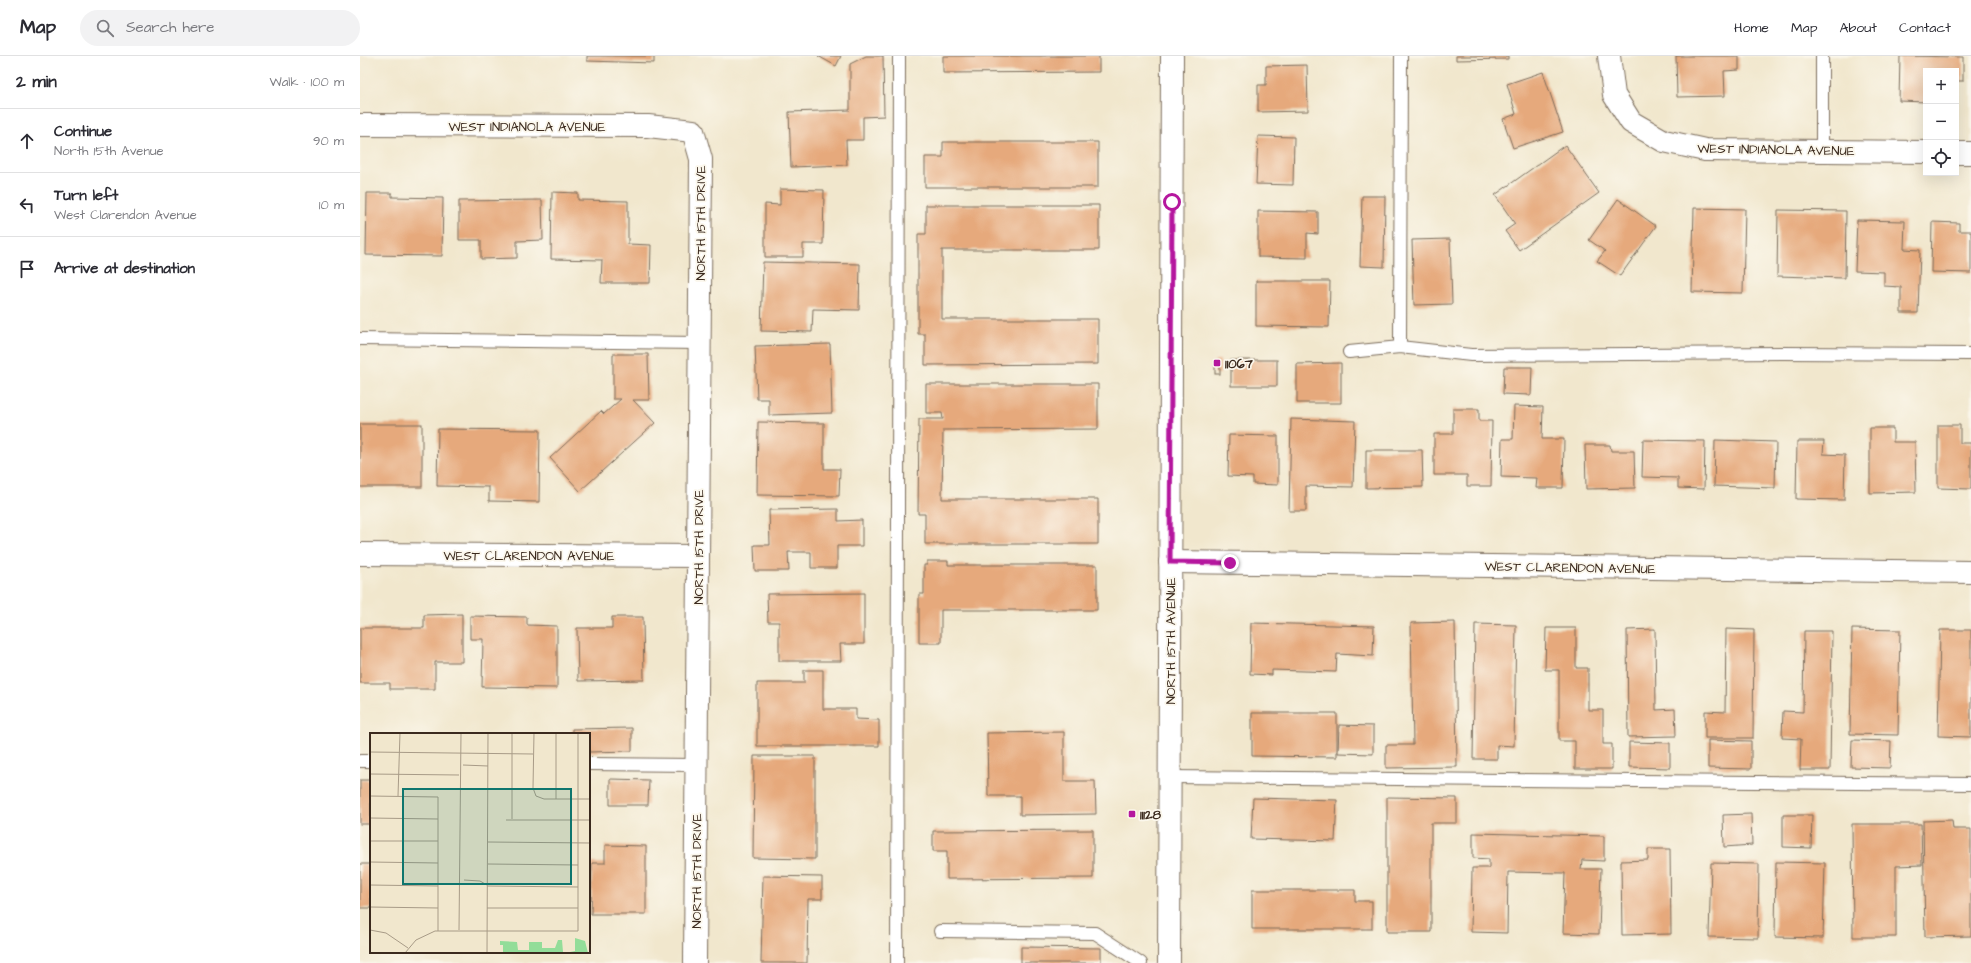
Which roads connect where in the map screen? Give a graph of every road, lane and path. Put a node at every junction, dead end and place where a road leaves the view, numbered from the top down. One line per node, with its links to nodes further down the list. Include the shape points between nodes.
1 (899, 56): 29 (lane)
2 (1172, 56): 19 (street, NORTH 15TH AVENUE)
3 (1401, 56): 14 (lane)
4 (1609, 56): 8 (street, WEST INDIANOLA AVENUE, via 1614,95 1631,122 1664,141 1705,150)
5 (1822, 56): 8 (lane)
6 (360, 125): 7 (street, WEST INDIANOLA AVENUE, via 648,126)
7 (693, 131): 13 (street, NORTH 15TH DRIVE, via 701,159)
8 (1822, 150): 9 (street, WEST INDIANOLA AVENUE)
9 (1923, 152)
10 (1959, 153): 11 (street)
11 (1971, 153)
12 (360, 339): 13 (lane)
13 (700, 343): 18 (street, NORTH 15TH DRIVE)
14 (1400, 347): 15 (lane); 16 (lane, via 1471,355)
15 (1350, 352)
16 (1971, 354)
17 (360, 554): 18 (street, WEST CLARENDON AVENUE)
18 (698, 556): 24 (street, NORTH 15TH DRIVE)
19 (1170, 562): 20 (street, WEST CLARENDON AVENUE); 25 (street, NORTH 15TH AVENUE)
20 (1971, 572)
21 (360, 761): 22 (lane)
22 (370, 762)
23 (590, 764): 24 (lane)
24 (696, 765): 28 (street, NORTH 15TH DRIVE)
25 (1170, 777): 26 (lane); 31 (street, NORTH 15TH AVENUE)
26 (1971, 784)
27 (940, 931): 30 (lane, via 1095,933)
28 (695, 963)
29 (897, 963)
30 (1141, 963)
31 (1169, 963)

